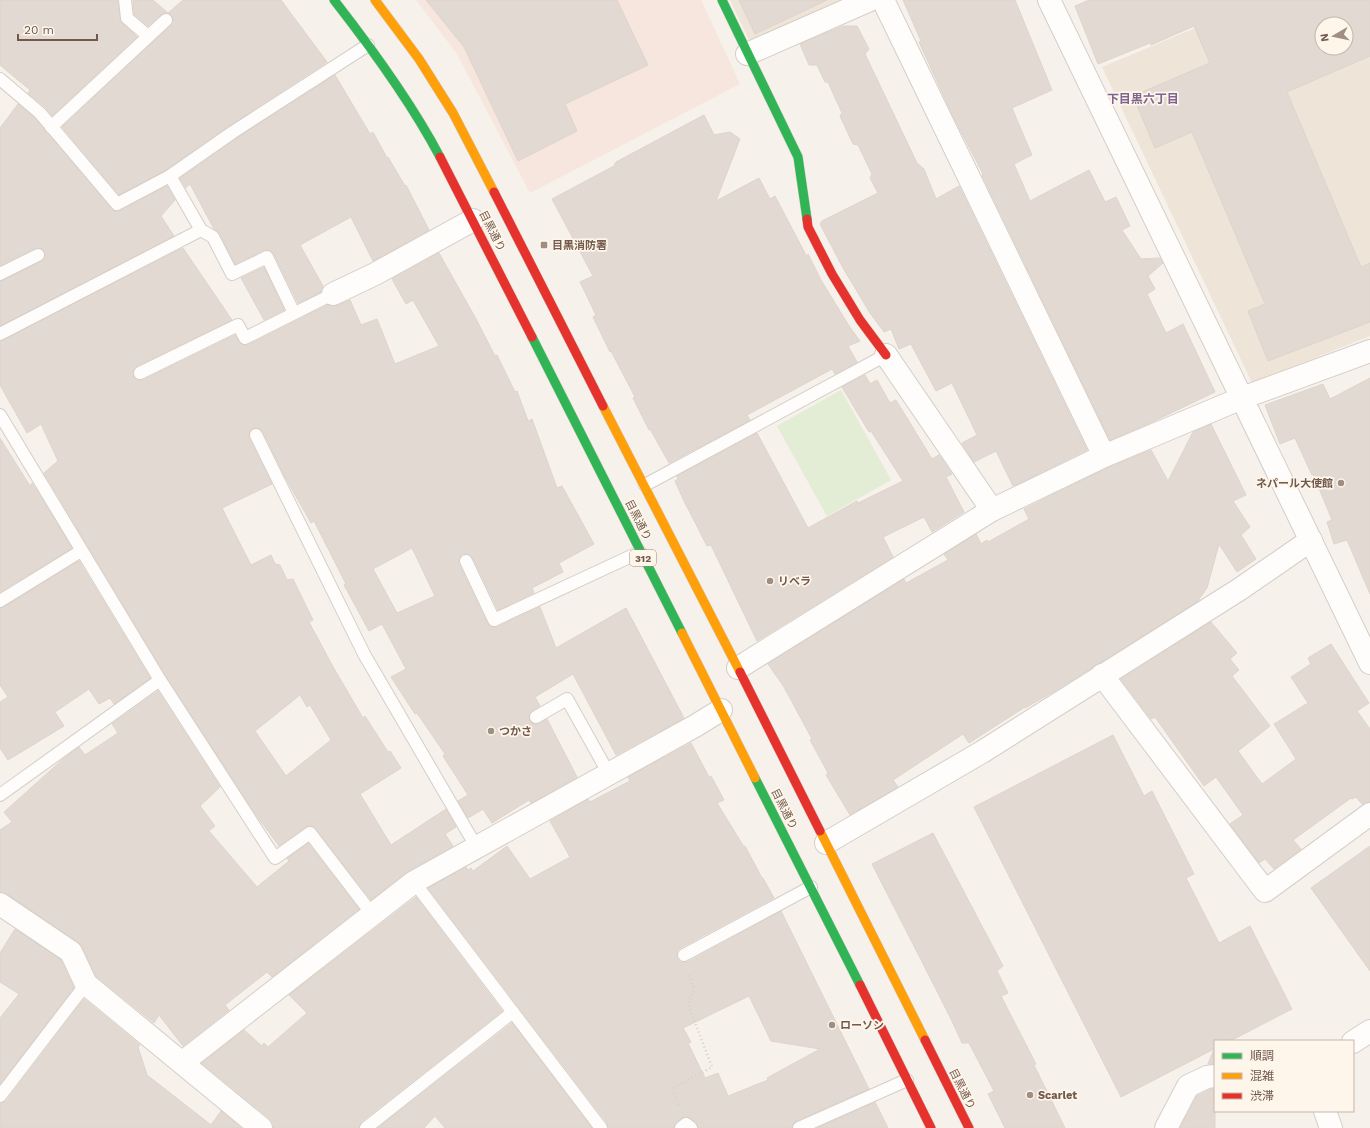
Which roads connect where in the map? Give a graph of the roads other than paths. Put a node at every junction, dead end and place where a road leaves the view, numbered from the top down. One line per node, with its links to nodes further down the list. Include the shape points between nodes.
1 (125, 0): 9 (lane, via 127,18)
2 (334, 0): 10 (main road, 目黒通り / 312)
3 (375, 0): 29 (main road, 目黒通り, via 419,59 453,113)
4 (722, 0): 11 (main road)
5 (870, 0): 11 (street)
6 (883, 0): 28 (street)
7 (1054, 2): 25 (street)
8 (166, 20): 9 (lane)
9 (148, 36): 13 (lane)
10 (368, 45): 14 (lane); 15 (main road, 目黒通り / 312, via 422,125)
11 (747, 54): 23 (main road, via 798,157 808,227 860,320)
12 (0, 79): 13 (lane, via 40,113)
13 (51, 127): 14 (lane, via 117,204)
14 (170, 176): 16 (lane)
15 (473, 220): 19 (street); 33 (main road, 目黒通り / 312)
16 (202, 230): 20 (lane, via 213,237 232,274 267,257); 21 (lane)
17 (38, 254): 18 (lane)
18 (0, 274)
19 (334, 294): 20 (lane)
20 (294, 313): 24 (lane, via 245,338 238,325)
21 (0, 334)
22 (1370, 351): 25 (street)
23 (886, 355): 29 (lane); 30 (street)
24 (140, 373)
25 (1242, 398): 28 (street); 31 (street)
26 (0, 415): 32 (lane)
27 (256, 435): 46 (lane, via 364,654)
28 (1104, 456): 30 (street)
29 (645, 485): 37 (main road, 目黒通り)
30 (992, 510): 37 (street)
31 (1311, 540): 36 (street); 38 (street, via 1240,589)
32 (81, 551): 35 (lane); 39 (lane)
33 (640, 552): 34 (lane, via 494,620); 40 (main road, 目黒通り / 312)
34 (466, 561)
35 (0, 601)
36 (1370, 663)
37 (738, 668): 45 (main road, 目黒通り)
38 (1102, 675): 44 (street, via 1265,891); 45 (street, via 982,752)
39 (160, 680): 43 (lane); 50 (lane, via 275,858 310,834)
40 (720, 710): 42 (street); 48 (main road, 目黒通り / 312)
41 (536, 717): 42 (lane, via 567,699)
42 (609, 774): 46 (street)
43 (0, 795)
44 (1370, 814)
45 (826, 843): 66 (main road, 目黒通り)
46 (477, 848): 47 (street)
47 (414, 882): 50 (street); 53 (lane)
48 (811, 887): 51 (lane); 58 (main road, 目黒通り / 312)
49 (0, 904): 52 (street, via 72,952)
50 (372, 914): 56 (street)
51 (684, 955)
52 (86, 984): 56 (street); 59 (lane)
53 (513, 1012): 62 (lane); 63 (lane)
54 (1370, 1031): 55 (street)
55 (1354, 1041)
56 (183, 1062): 61 (street)
57 (1214, 1076): 67 (street, via 1188,1086)
58 (907, 1080): 64 (lane); 65 (main road, 目黒通り / 312)
59 (0, 1096)
60 (1325, 1112): 68 (street)
61 (261, 1128)
62 (366, 1128)
63 (601, 1128)
64 (799, 1128)
65 (931, 1128)
66 (969, 1128)
67 (1166, 1128)
68 (1331, 1128)

